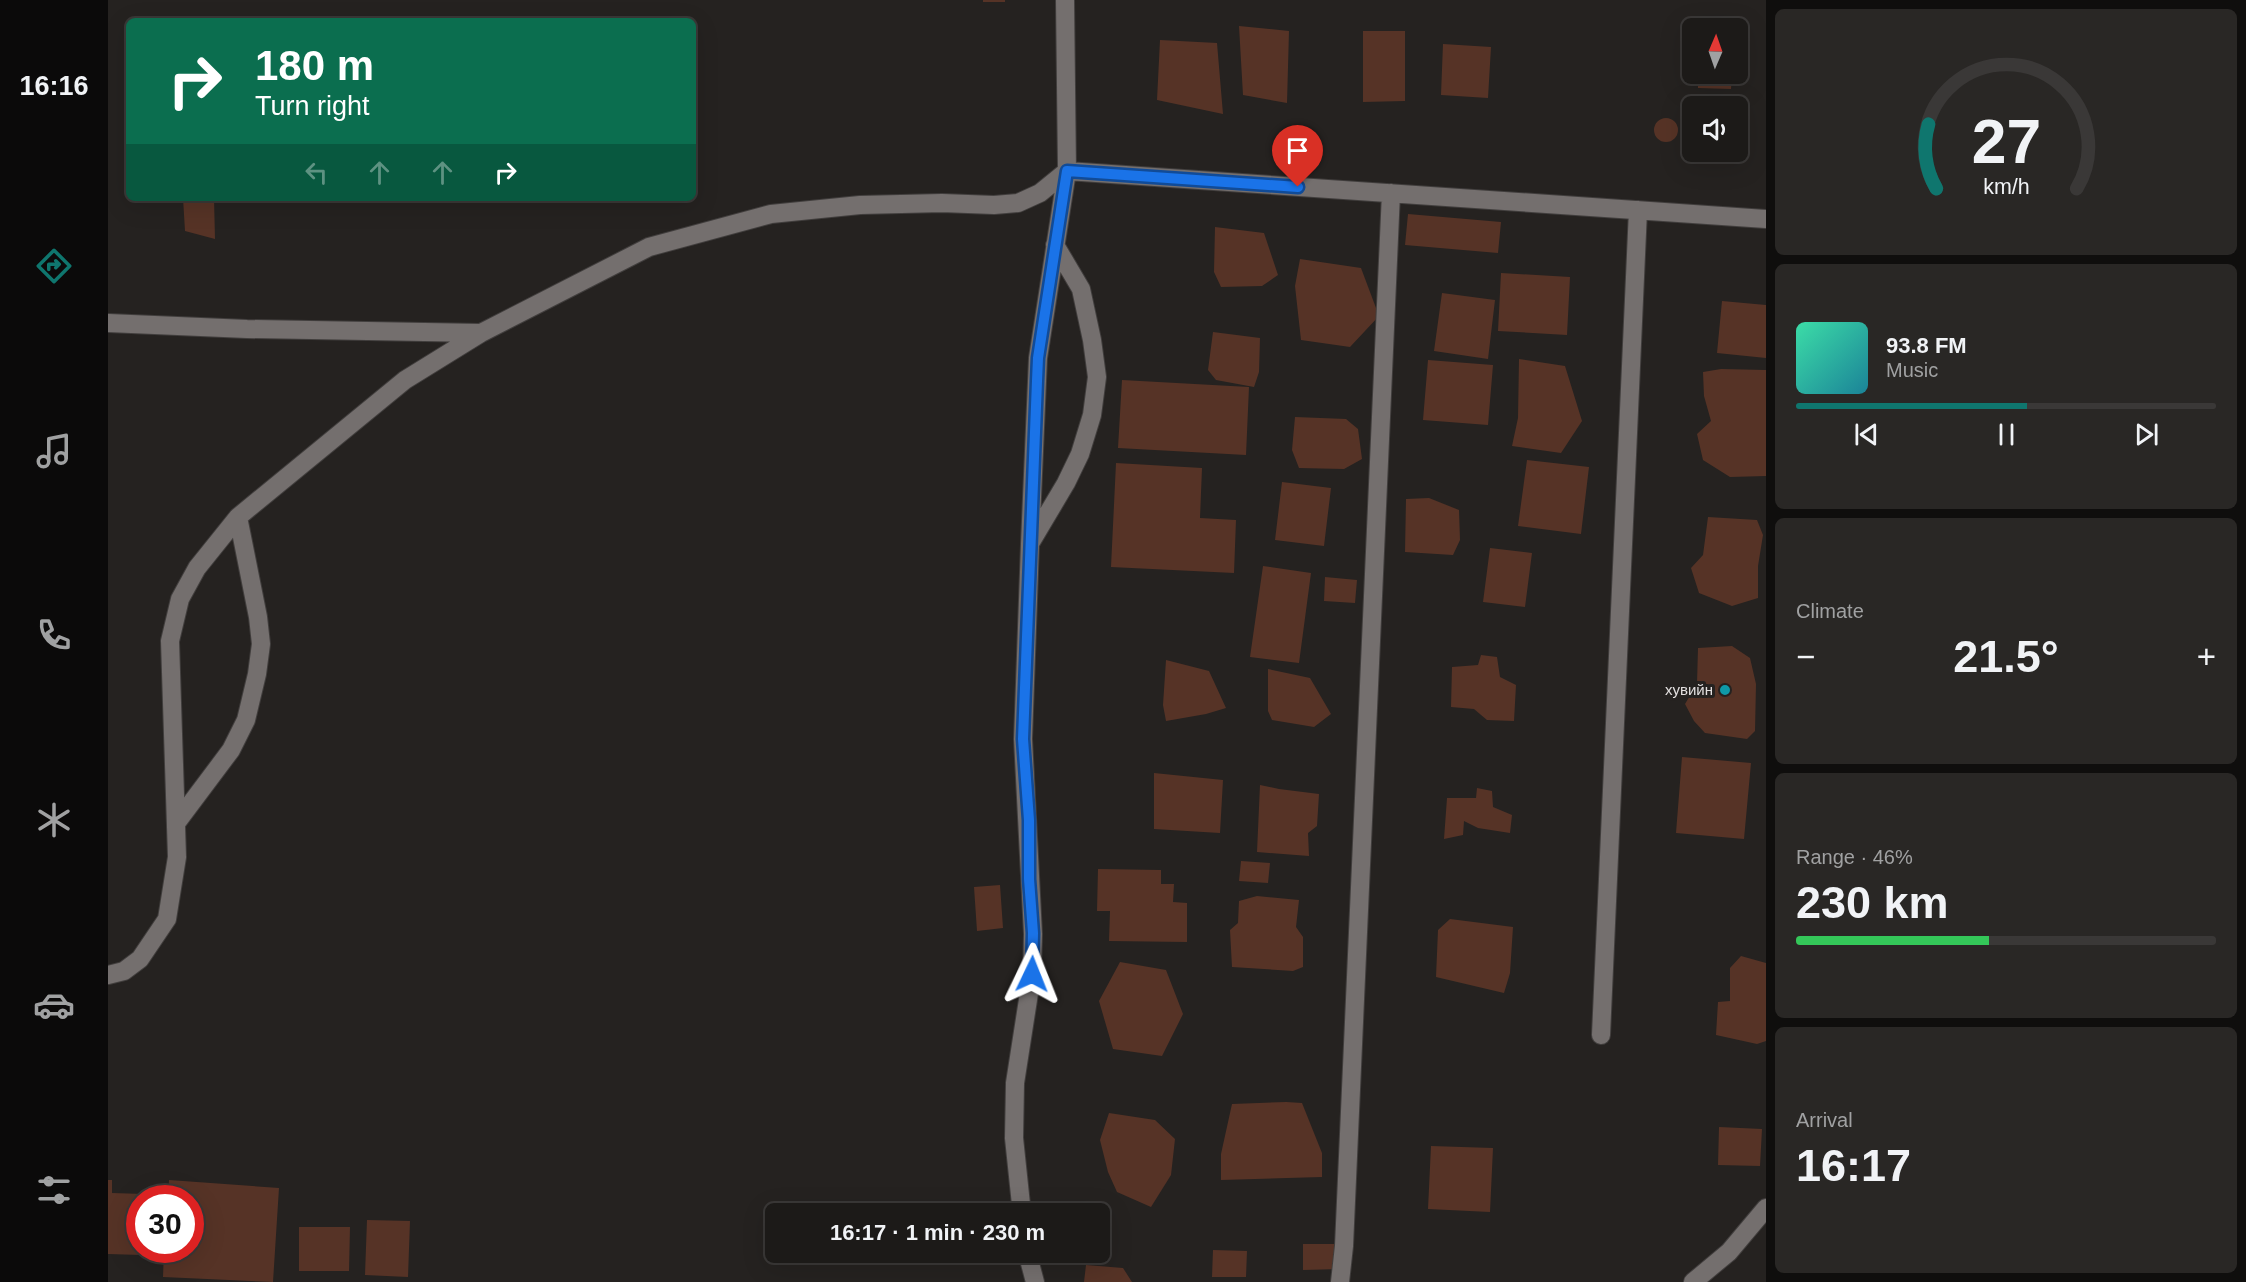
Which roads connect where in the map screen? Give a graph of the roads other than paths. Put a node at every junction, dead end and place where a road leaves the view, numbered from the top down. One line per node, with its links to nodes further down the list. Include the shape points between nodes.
1 (1065, 0): 2 (street)
2 (1067, 171): 3 (street); 6 (street); 8 (street, via 1040,193 1018,202 860,205 771,214 649,247)
3 (1391, 193): 4 (street); 18 (street)
4 (1638, 210): 5 (street); 13 (street)
5 (1766, 219)
6 (1055, 245): 10 (street, via 1038,358); 10 (street, via 1081,289 1097,377 1092,415 1080,454)
7 (108, 323): 8 (street)
8 (481, 333): 9 (street, via 405,380)
9 (238, 517): 11 (street, via 197,568 180,599 170,641); 11 (street, via 258,617 261,644 257,674 246,720 231,750)
10 (1030, 544): 14 (street, via 1023,739 1033,933 1032,974 1015,1083 1014,1138)
11 (177, 822): 12 (street, via 177,857 167,919 140,959 124,971)
12 (108, 975)
13 (1601, 1035)
14 (1021, 1203)
15 (1766, 1208): 19 (street, via 1729,1252)
16 (1030, 1263): 17 (street)
17 (1035, 1282)
18 (1340, 1282)
19 (1693, 1282)

